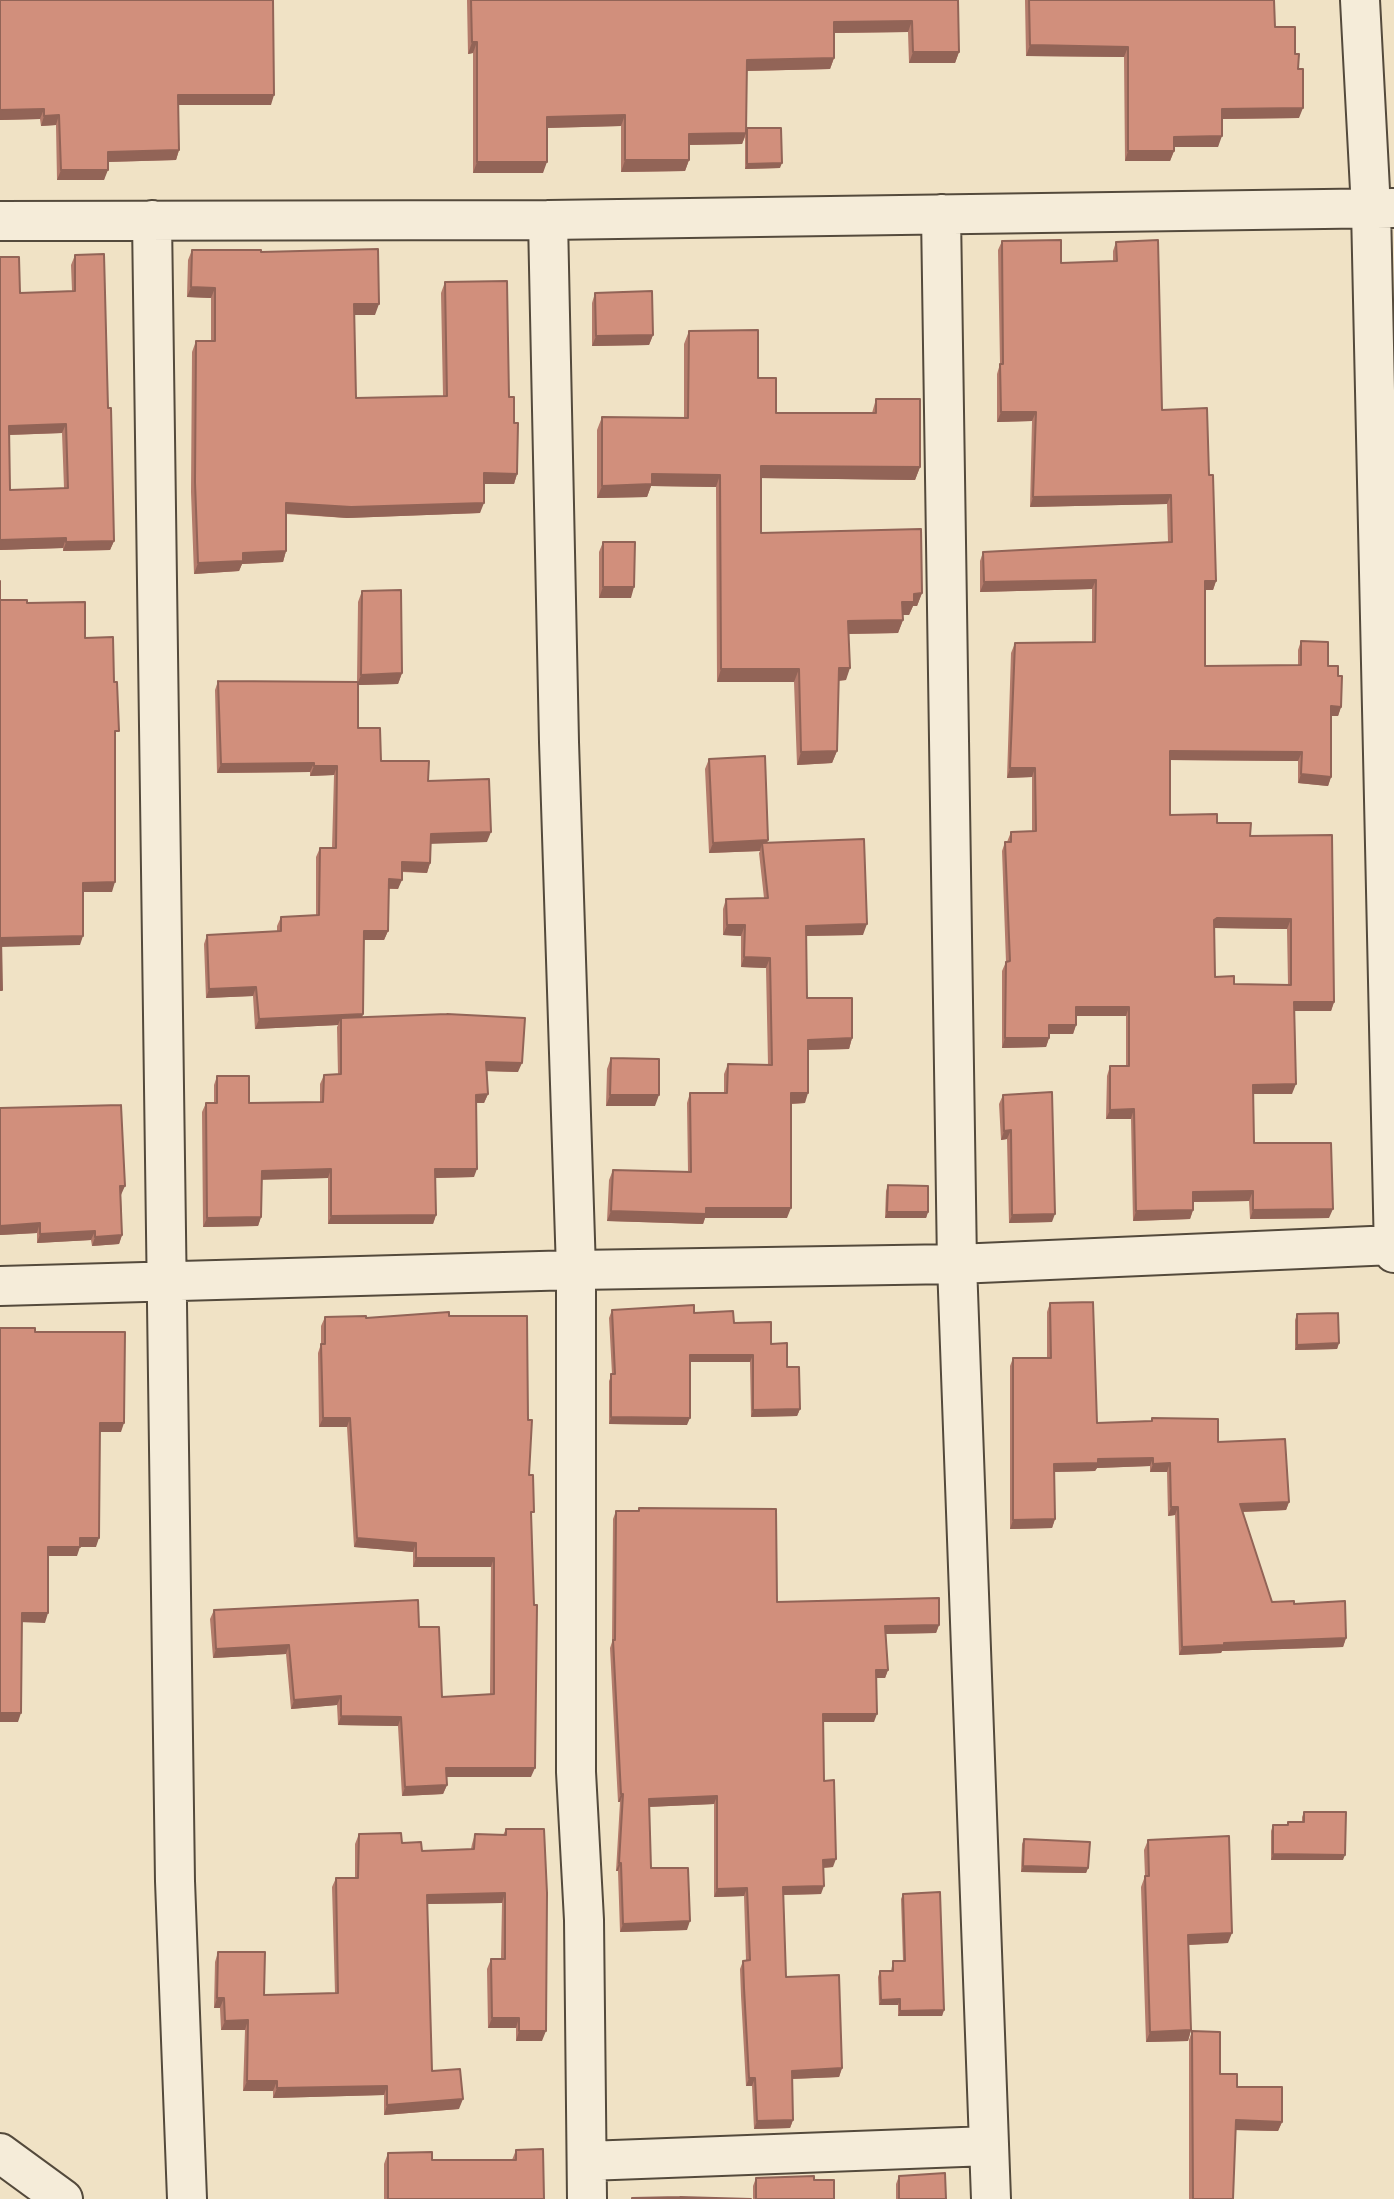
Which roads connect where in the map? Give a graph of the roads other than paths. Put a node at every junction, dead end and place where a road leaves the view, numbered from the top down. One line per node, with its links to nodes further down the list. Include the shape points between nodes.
1 (1360, 0): 2 (street)
2 (1382, 208): 3 (street); 7 (street)
3 (941, 215): 6 (street); 9 (street)
4 (0, 220): 5 (street)
5 (152, 220): 6 (street); 11 (street)
6 (548, 220): 10 (street)
7 (1394, 1245): 8 (street); 9 (street)
8 (1394, 1253)
9 (957, 1264): 10 (street); 13 (street)
10 (576, 1270): 11 (street); 15 (street, via 576,1772 584,1920)
11 (168, 1282): 12 (street); 17 (street, via 175,1881)
12 (0, 1286)
13 (989, 2146): 15 (street); 19 (street)
14 (0, 2153): 16 (street)
15 (587, 2161): 18 (street)
16 (63, 2199)
17 (187, 2199)
18 (587, 2199)
19 (991, 2199)

